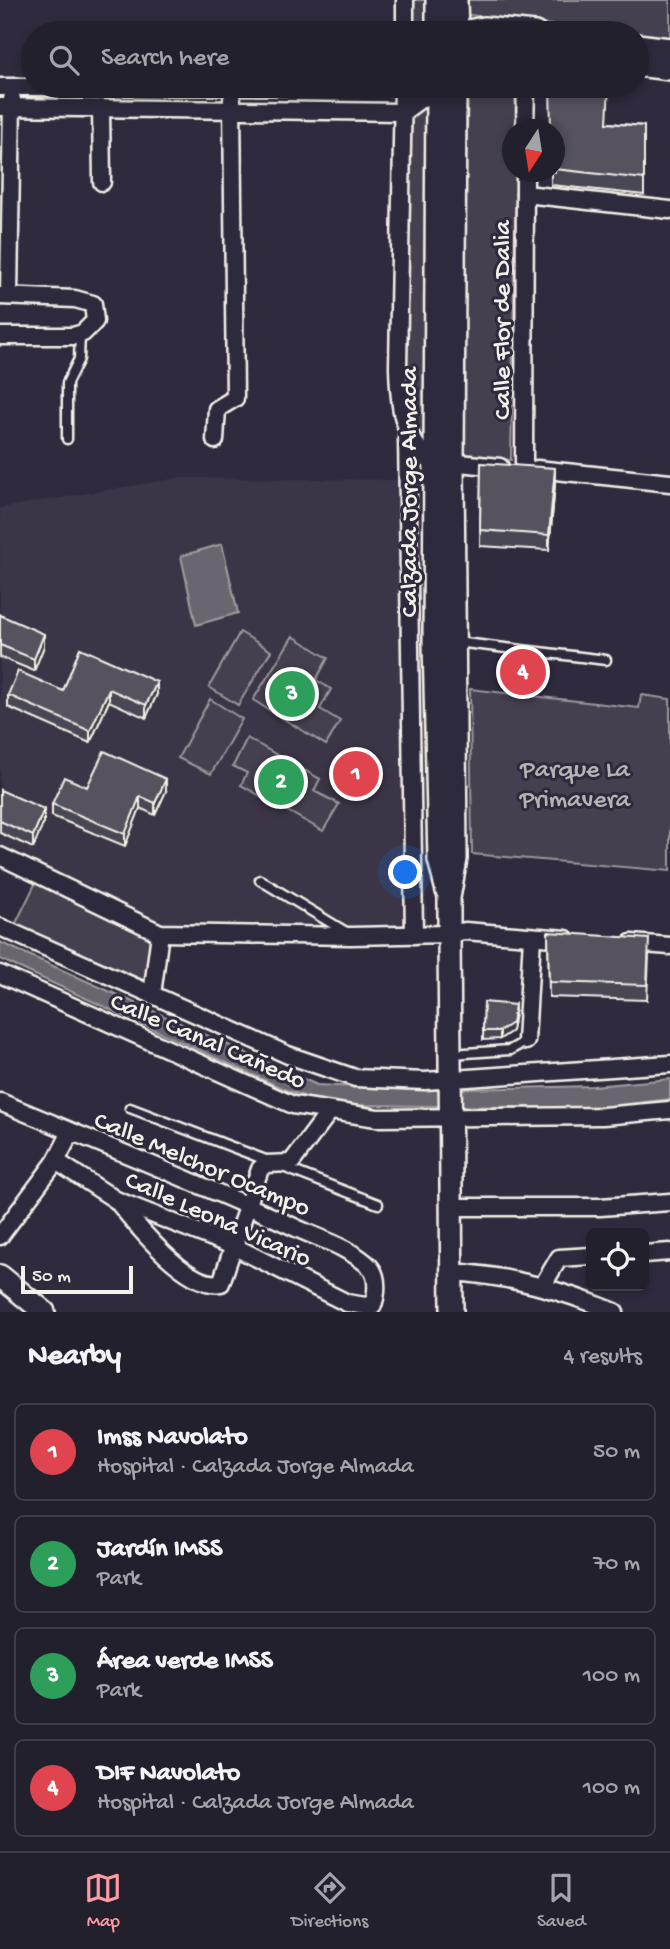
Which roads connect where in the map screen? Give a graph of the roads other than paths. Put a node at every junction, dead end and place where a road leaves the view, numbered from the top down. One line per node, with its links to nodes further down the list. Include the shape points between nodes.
1 (405, 0): 4 (street)
2 (437, 0): 5 (street)
3 (456, 0): 6 (street)
4 (405, 21)
5 (437, 21)
6 (456, 21)
7 (649, 47): 8 (street)
8 (670, 49)
9 (649, 66): 10 (street)
10 (670, 69)
11 (6, 87): 17 (street)
12 (233, 98): 19 (street)
13 (404, 98): 20 (street)
14 (424, 98): 20 (street)
15 (442, 98): 32 (street, Calzada Jorge Almada)
16 (526, 98): 21 (street)
17 (6, 107): 18 (street); 26 (street)
18 (101, 108): 19 (street); 22 (street)
19 (233, 109): 20 (street); 31 (street, via 235,398 217,409)
20 (403, 112): 29 (street, via 398,367)
21 (526, 119)
22 (102, 182)
23 (525, 182): 24 (street, Calle Flor de Dalia)
24 (525, 194): 25 (street); 33 (street, Calle Flor de Dalia)
25 (670, 210)
26 (5, 296): 27 (street, via 93,304 95,321)
27 (80, 334): 28 (street); 30 (lane, via 79,359 67,383)
28 (0, 336)
29 (407, 433): 32 (street, via 428,460); 42 (street)
30 (67, 439)
31 (215, 440)
32 (444, 463): 33 (street); 35 (street, Calzada Jorge Almada)
33 (524, 468): 34 (street)
34 (670, 483)
35 (444, 641): 36 (lane); 41 (street, Calzada Jorge Almada, via 456,859)
36 (606, 660)
37 (0, 856): 40 (street)
38 (260, 880): 43 (lane)
39 (0, 927): 49 (street)
40 (160, 933): 43 (street); 49 (street)
41 (449, 934): 42 (street); 44 (street, via 465,931); 51 (street, Calzada Jorge Almada)
42 (414, 935): 43 (street)
43 (351, 936)
44 (532, 937): 45 (street); 50 (street)
45 (582, 940)
46 (620, 942): 47 (street)
47 (670, 946)
48 (0, 974): 57 (street, Calle Canal Cañedo, via 293,1105)
49 (152, 995): 53 (street, via 324,1070 355,1078)
50 (526, 1041): 51 (lane, via 510,1050)
51 (448, 1054): 53 (street, Calzada Jorge Almada)
52 (670, 1064): 53 (street)
53 (448, 1082): 58 (street, Calzada Jorge Almada)
54 (0, 1102): 59 (street, Calle Melchor Ocampo)
55 (130, 1108): 61 (lane)
56 (670, 1110): 58 (street, Calle Canal Cañedo)
57 (330, 1111): 58 (street, Calle Canal Cañedo, via 377,1118); 61 (street, via 291,1163)
58 (449, 1116): 66 (street)
59 (71, 1132): 60 (street); 65 (street, Calle Melchor Ocampo)
60 (55, 1161): 62 (street, Calle Leona Vicario); 67 (street)
61 (274, 1163): 64 (lane); 65 (street, via 260,1169)
62 (117, 1200): 68 (street, Calle Leona Vicario); 68 (street, via 145,1236 191,1274 212,1284 221,1283 225,1276)
63 (670, 1202): 66 (street)
64 (378, 1204)
65 (247, 1205): 68 (street); 75 (street, Calle Melchor Ocampo, via 368,1265 376,1281 374,1302)
66 (450, 1207): 72 (street)
67 (0, 1236)
68 (233, 1246): 75 (street, Calle Leona Vicario, via 330,1296)
69 (670, 1252): 70 (street)
70 (649, 1254)
71 (586, 1256): 74 (street, via 559,1258)
72 (452, 1272): 74 (street, via 499,1275); 77 (street)
73 (0, 1276): 76 (street)
74 (543, 1285): 78 (street)
75 (366, 1308)
76 (44, 1312)
77 (452, 1312)
78 (615, 1312)

